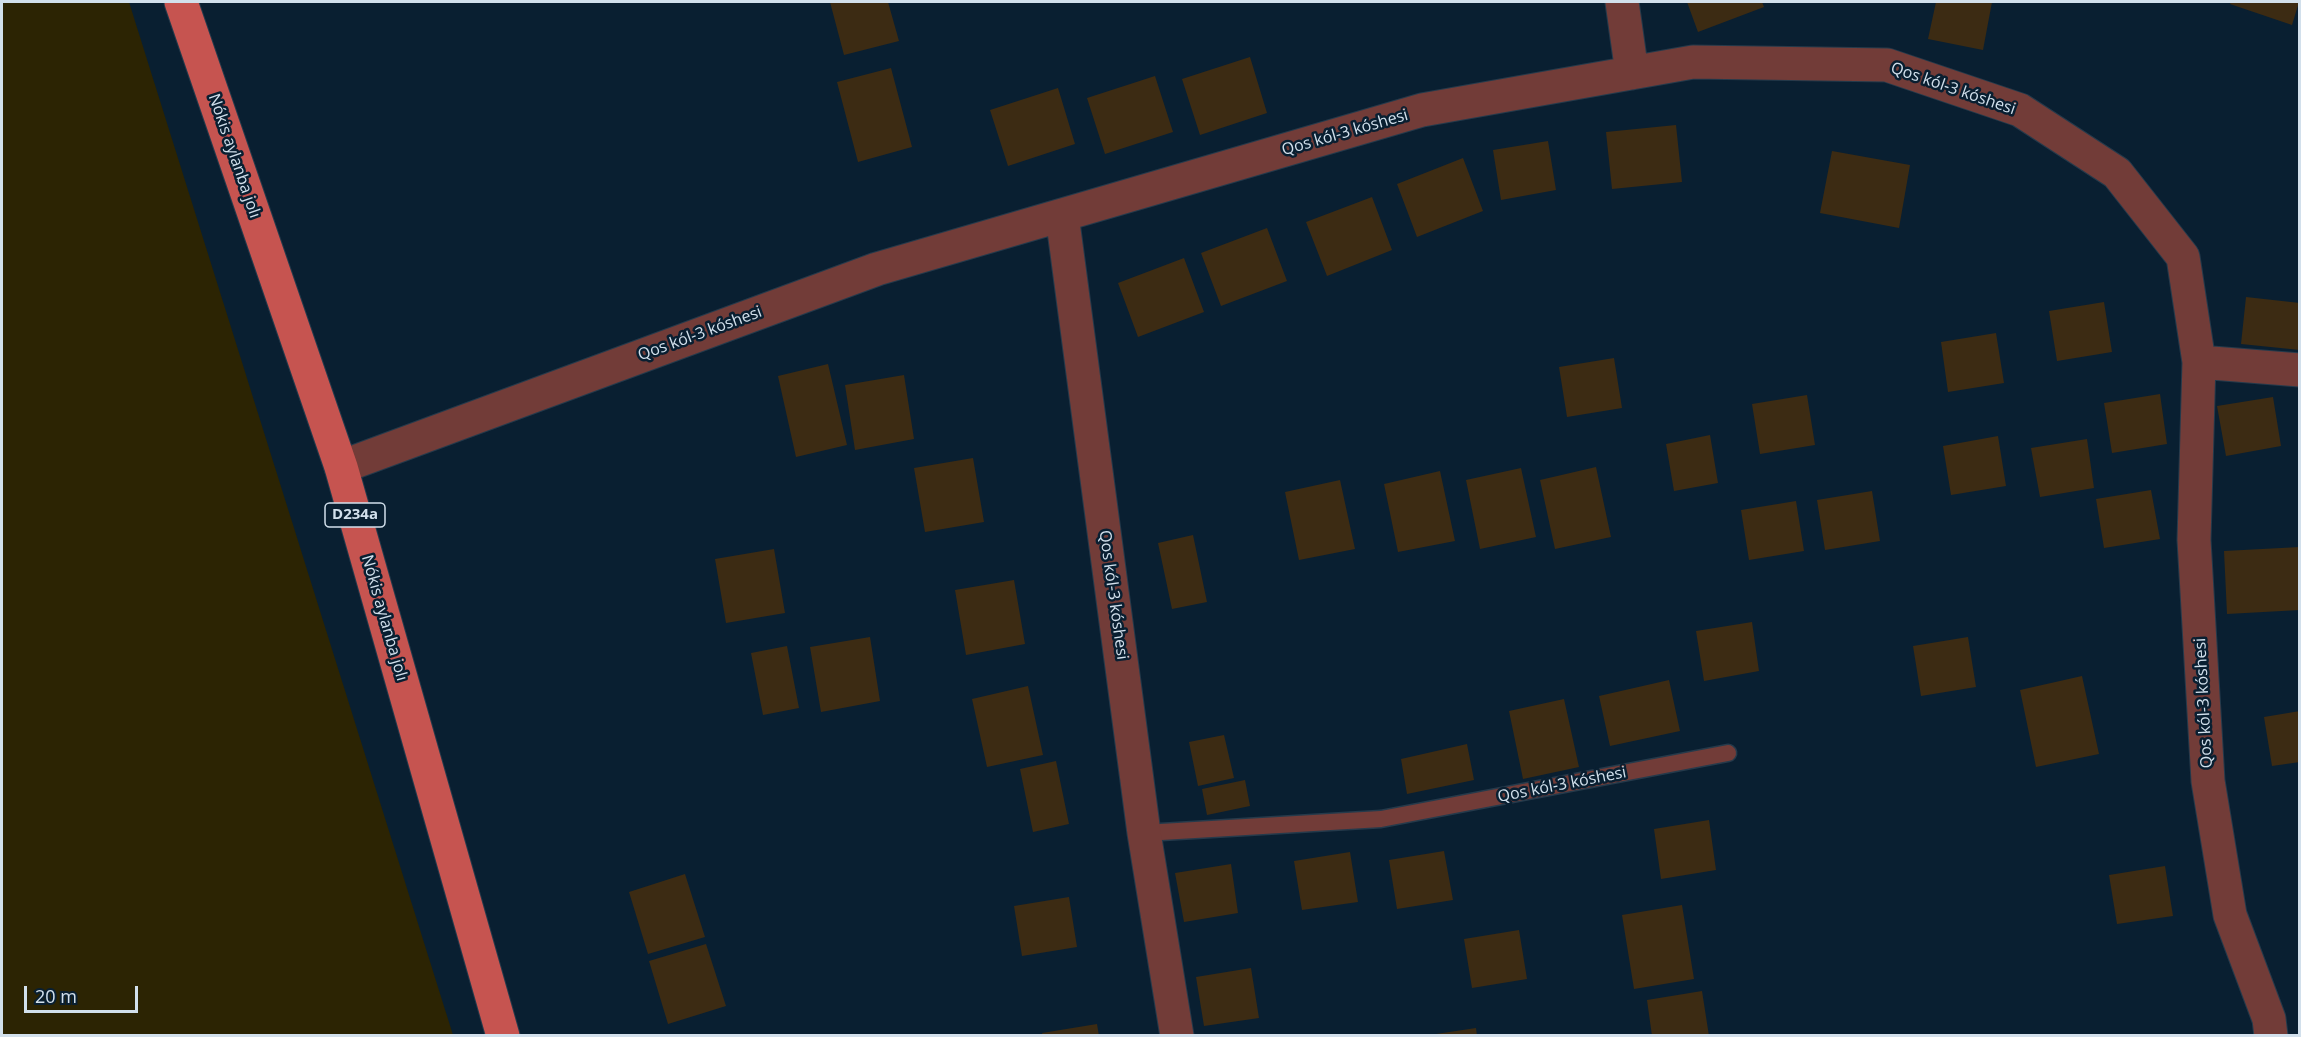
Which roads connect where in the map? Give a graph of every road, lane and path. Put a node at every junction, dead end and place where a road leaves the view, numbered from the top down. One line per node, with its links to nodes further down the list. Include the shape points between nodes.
1 (181, 2): 7 (main road, Nókis aylanba jolı / D234a)
2 (1622, 2): 3 (street)
3 (1632, 73): 4 (street, Qos kól-3 kóshesi, via 1422,110); 5 (street, Qos kól-3 kóshesi, via 1693,62 1887,65 2020,110 2116,173 2182,257)
4 (1062, 215): 7 (street, Qos kól-3 kóshesi, via 877,269); 9 (street, Qos kól-3 kóshesi)
5 (2199, 362): 6 (street); 12 (street, Qos kól-3 kóshesi, via 2194,540 2208,781 2230,915 2269,1018)
6 (2300, 370)
7 (341, 467): 10 (main road, Nókis aylanba jolı / D234a)
8 (1728, 753): 9 (lane, Qos kól-3 kóshesi, via 1381,819)
9 (1144, 833): 11 (street, Qos kól-3 kóshesi)
10 (503, 1035)
11 (1177, 1035)
12 (2271, 1035)

